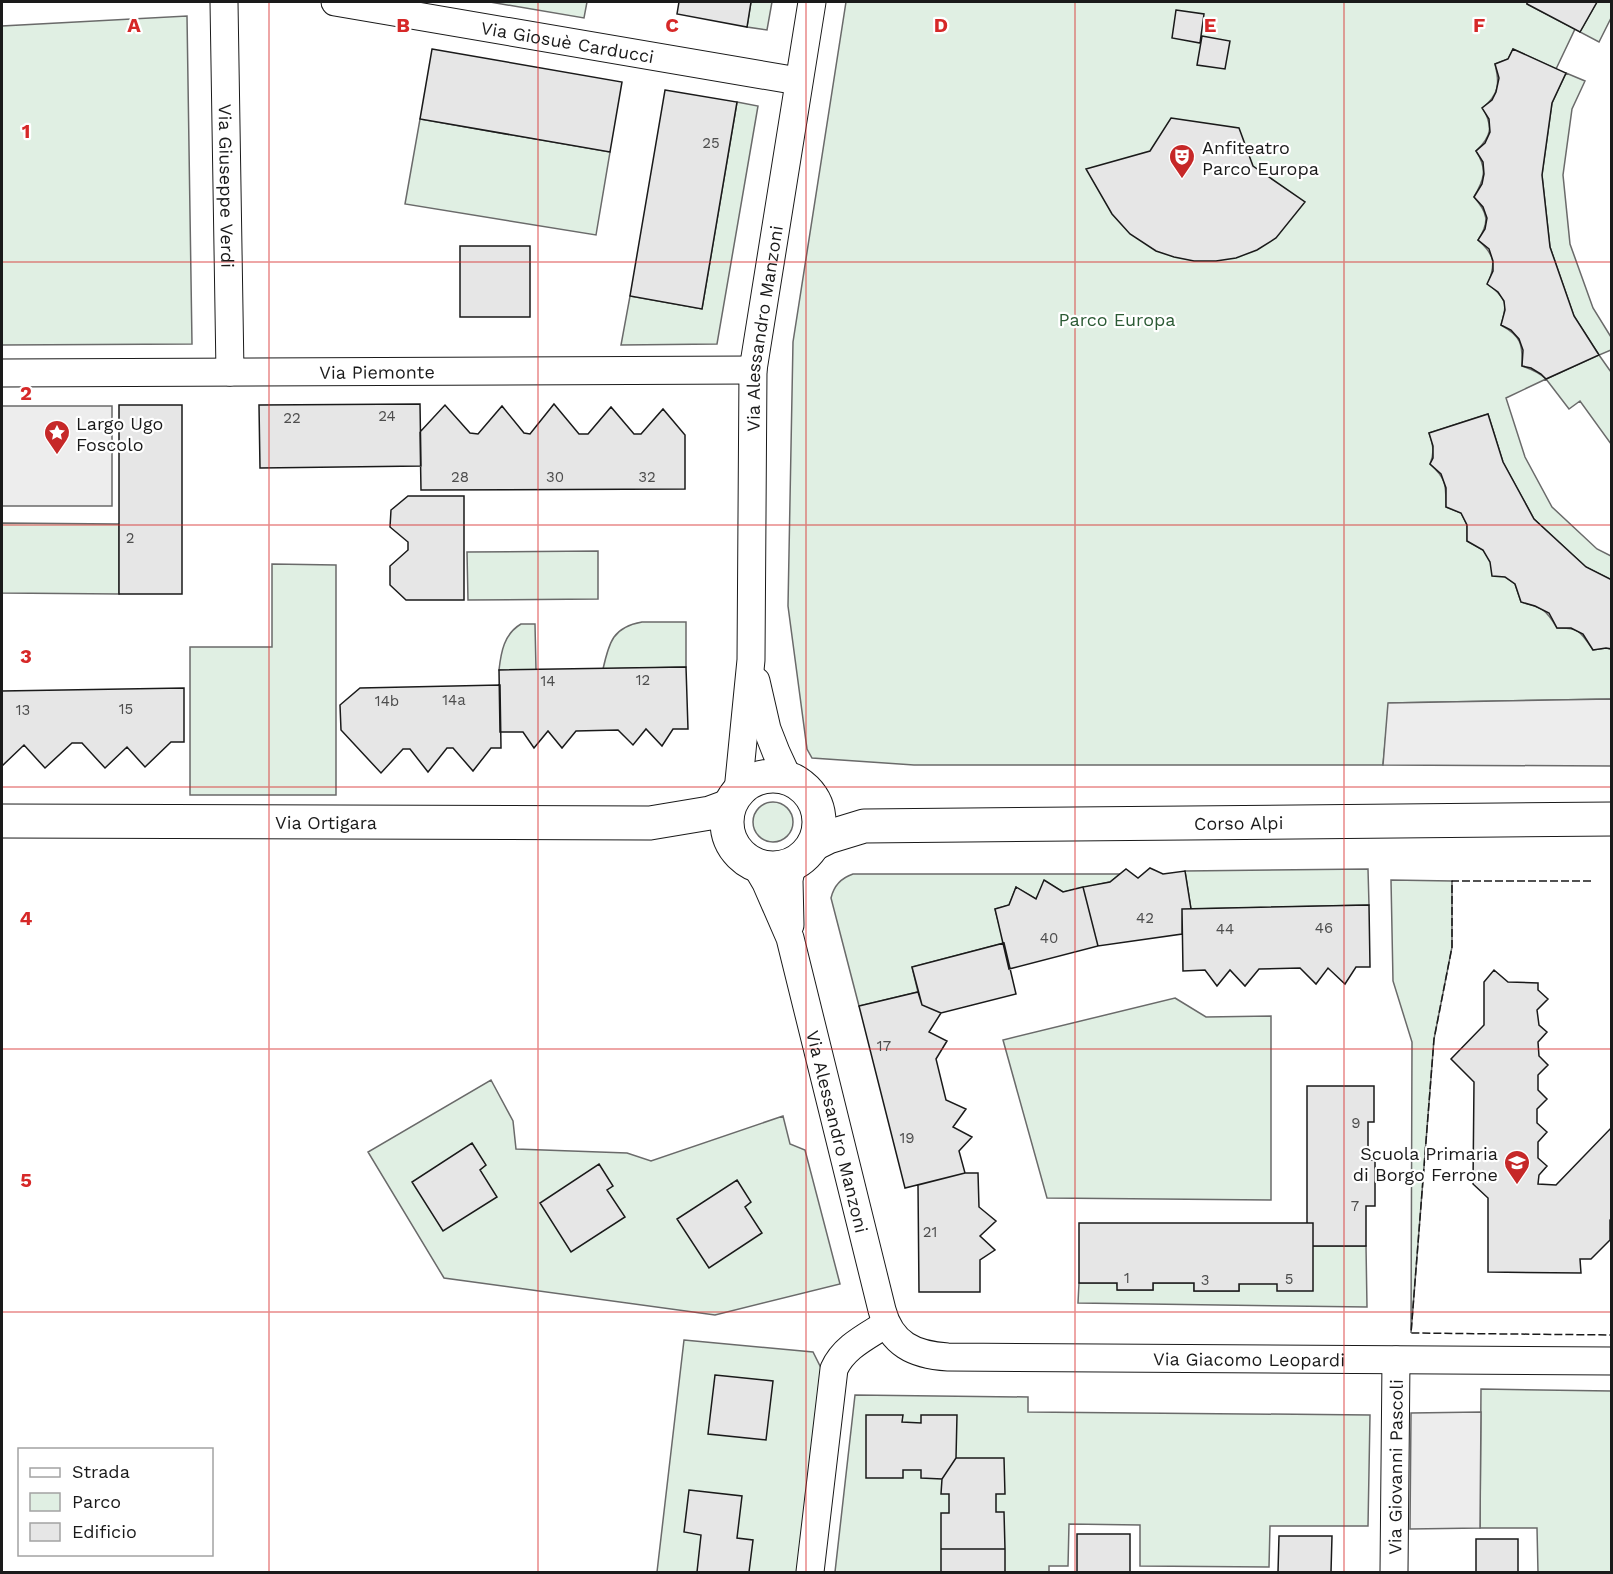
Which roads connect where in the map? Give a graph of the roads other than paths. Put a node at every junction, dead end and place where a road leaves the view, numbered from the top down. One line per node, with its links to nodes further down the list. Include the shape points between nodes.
1 (224, 2): 6 (street, Via Giuseppe Verdi)
2 (335, 2): 4 (street, Via Giosuè Carducci)
3 (812, 2): 4 (street, Via Alessandro Manzoni)
4 (798, 81): 5 (street, Via Alessandro Manzoni)
5 (753, 370): 6 (street, Via Piemonte); 8 (street, Via Alessandro Manzoni)
6 (230, 372): 7 (street, Via Piemonte)
7 (2, 373)
8 (751, 660): 9 (street, Via Alessandro Manzoni, via 768,729); 10 (street, Via Alessandro Manzoni)
9 (788, 778): 10 (street, via 770,775 753,780); 11 (street, Via Alessandro Manzoni, via 803,786)
10 (734, 798): 14 (street, Via Ortigara, via 710,813); 16 (street, Via Alessandro Manzoni, via 726,824)
11 (814, 799): 15 (street, Corso Alpi, via 840,818); 17 (street, Via Alessandro Manzoni, via 819,829)
12 (1611, 819): 15 (street, Corso Alpi)
13 (2, 821): 14 (street, Via Ortigara)
14 (650, 823): 16 (street, Via Ortigara, via 691,829)
15 (864, 826): 17 (street, Corso Alpi, via 828,837)
16 (730, 841): 18 (street, Via Alessandro Manzoni, via 741,856)
17 (803, 854): 18 (street, via 774,868); 19 (street, Via Alessandro Manzoni, via 789,880)
18 (756, 866): 19 (street, Via Alessandro Manzoni)
19 (790, 938): 20 (street, Via Alessandro Manzoni)
20 (889, 1330): 21 (street, Via Giacomo Leopardi, via 920,1353 948,1357); 23 (street, via 849,1348 834,1370)
21 (1396, 1360): 22 (street, Via Giacomo Leopardi); 24 (street, Via Giovanni Pascoli)
22 (1611, 1361)
23 (810, 1572)
24 (1394, 1572)

